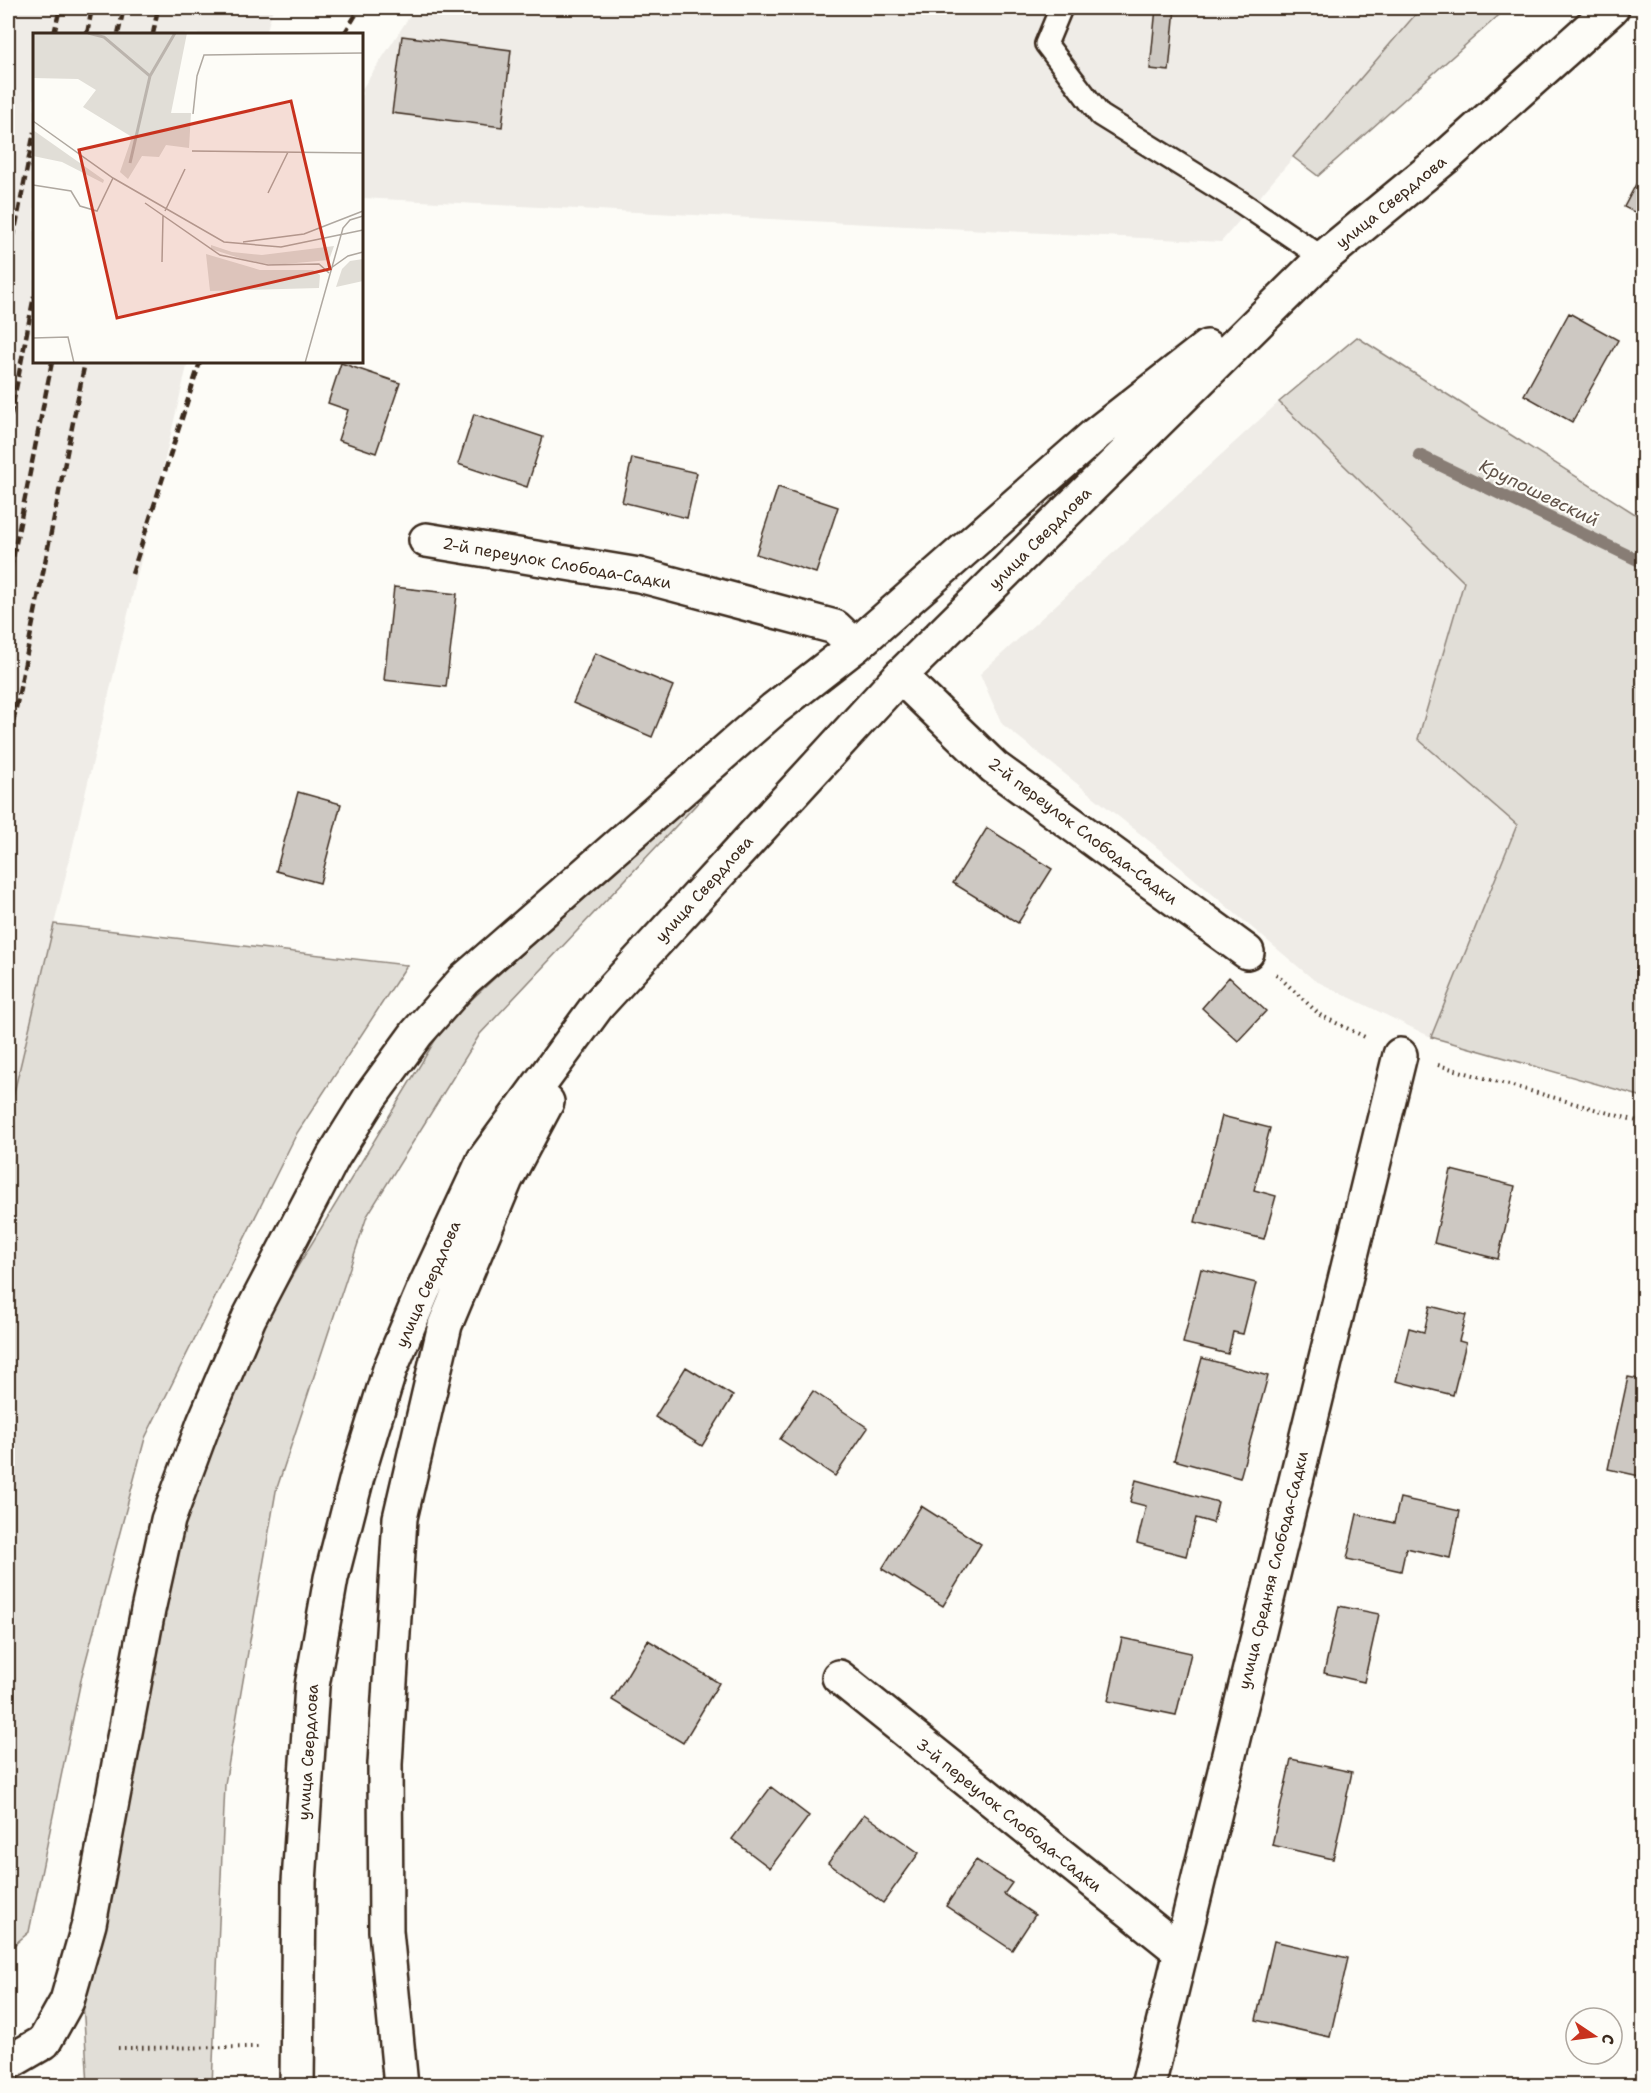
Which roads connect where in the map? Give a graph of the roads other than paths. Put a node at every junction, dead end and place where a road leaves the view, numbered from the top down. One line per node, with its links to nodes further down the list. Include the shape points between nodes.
1 (1061, 8): 3 (lane, via 1046,44 1100,115)
2 (1612, 8): 3 (main road, улица Свердлова, via 1448,155)
3 (1323, 258): 5 (main road, via 1096,434); 6 (main road, улица Свердлова)
4 (426, 540): 5 (main road, 2-й переулок Слобода-Садки, via 639,574 835,627)
5 (855, 646): 12 (main road, via 765,717 464,980 417,1033 333,1156 249,1318 168,1520 89,1924 67,2001 44,2042)
6 (900, 676): 7 (main road, 2-й переулок Слобода-Садки, via 994,767); 8 (main road, улица Свердлова)
7 (1247, 952)
8 (598, 1005): 13 (main road, улица Свердлова, via 484,1160 390,1370 357,1477 332,1578 312,1686 299,1882); 14 (main road, via 506,1179 445,1325 400,1518 385,1764 386,1931)
9 (1400, 1055): 11 (main road, улица Средняя Слобода-Садки)
10 (839, 1677): 11 (main road, 3-й переулок Слобода-Садки)
11 (1180, 1952): 15 (main road, улица Средняя Слобода-Садки)
12 (8, 2063)
13 (297, 2085)
14 (401, 2085)
15 (1148, 2085)

